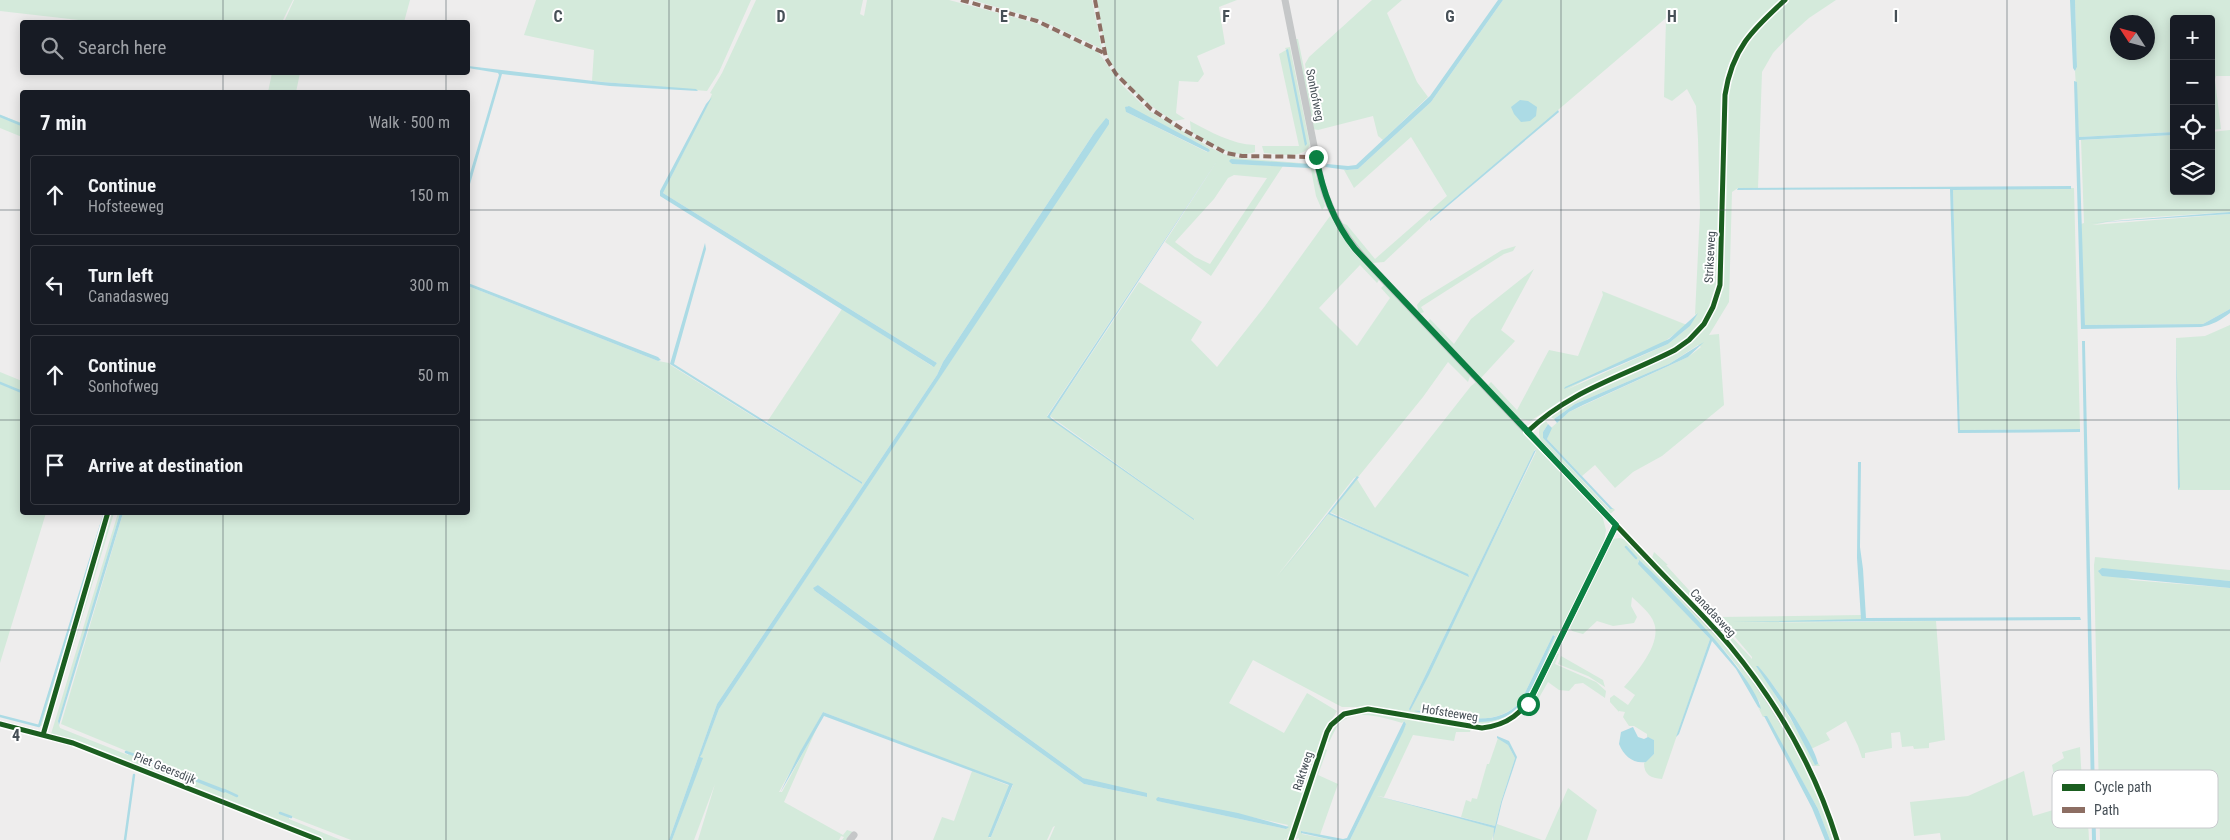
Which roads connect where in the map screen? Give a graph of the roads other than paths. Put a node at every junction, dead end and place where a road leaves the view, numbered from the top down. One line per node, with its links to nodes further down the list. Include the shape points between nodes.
1 (1285, 0): 3 (street, Sonhofweg, via 1321,181)
2 (1785, 0): 4 (street, Strikseweg, via 1745,40 1728,74 1720,285 1709,316 1689,340 1675,350 1558,405)
3 (1336, 222): 4 (street, Canadasweg, via 1367,262)
4 (1527, 432): 5 (street, Canadasweg)
5 (1616, 525): 6 (street, Hofsteeweg, via 1528,704 1511,720 1482,728 1368,709); 10 (street, Canadasweg, via 1729,645 1773,704 1806,762)
6 (1344, 714): 9 (street, Raktweg, via 1327,732)
7 (0, 724): 8 (street, Piet Geersdijk, via 73,743)
8 (319, 840)
9 (1292, 840)
10 (1837, 840)

